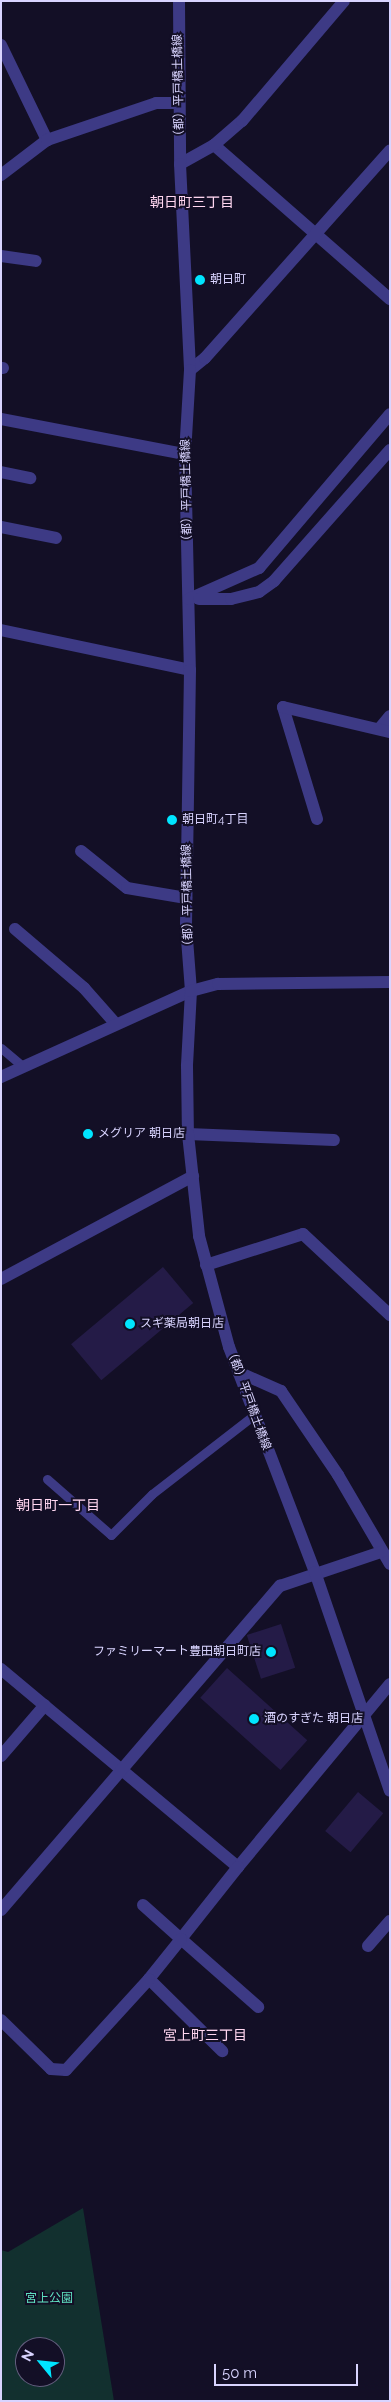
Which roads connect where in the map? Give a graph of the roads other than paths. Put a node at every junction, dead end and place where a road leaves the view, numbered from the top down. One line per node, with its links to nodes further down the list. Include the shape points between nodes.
1 (179, 1): 5 (street, （都）平戸橋土橋線)
2 (344, 1): 7 (street, via 242,121)
3 (1, 45): 4 (street)
4 (6, 64): 6 (street)
5 (179, 103): 6 (street, via 156,103); 9 (street, （都）平戸橋土橋線)
6 (47, 140): 10 (street)
7 (214, 145): 9 (street); 11 (street)
8 (390, 150): 11 (street)
9 (180, 164): 15 (street, （都）平戸橋土橋線)
10 (1, 175)
11 (316, 233): 14 (street); 15 (street, via 205,358)
12 (1, 256): 13 (street)
13 (36, 261)
14 (390, 299)
15 (190, 370): 19 (street, （都）平戸橋土橋線)
16 (390, 414): 24 (street, via 259,568)
17 (1, 419): 19 (street)
18 (390, 450): 24 (street, via 274,581 259,592 231,599)
19 (185, 454): 24 (street, （都）平戸橋土橋線)
20 (1, 472): 21 (street)
21 (30, 478)
22 (1, 527): 23 (street)
23 (56, 538)
24 (189, 599): 26 (street, （都）平戸橋土橋線)
25 (1, 630): 26 (street)
26 (190, 670): 31 (street, （都）平戸橋土橋線)
27 (390, 716): 28 (street)
28 (384, 730): 29 (street, via 283,707)
29 (317, 819)
30 (81, 851): 31 (street, via 127,888)
31 (186, 898): 34 (street, （都）平戸橋土橋線)
32 (15, 929): 35 (street, via 84,988)
33 (390, 982): 34 (street, via 218,984)
34 (191, 990): 35 (street); 39 (street, （都）平戸橋土橋線, via 186,1066)
35 (115, 1023): 37 (street)
36 (1, 1048): 37 (lane)
37 (21, 1065): 38 (street)
38 (1, 1077)
39 (188, 1134): 40 (street); 41 (street, （都）平戸橋土橋線)
40 (334, 1140)
41 (193, 1176): 42 (street, （都）平戸橋土橋線); 43 (street)
42 (206, 1265): 44 (street, via 304,1234); 45 (street, （都）平戸橋土橋線)
43 (1, 1279)
44 (390, 1315)
45 (238, 1372): 46 (street, （都）平戸橋土橋線); 48 (street, via 281,1391 338,1475)
46 (254, 1415): 47 (lane, via 152,1494 111,1535); 50 (street, （都）平戸橋土橋線)
47 (47, 1479)
48 (382, 1552): 49 (street); 50 (street)
49 (390, 1564)
50 (315, 1572): 54 (street, （都）平戸橋土橋線); 56 (street, via 280,1586)
51 (1, 1669): 53 (street)
52 (390, 1684): 54 (street)
53 (45, 1705): 55 (street); 56 (street)
54 (363, 1717): 57 (street, （都）平戸橋土橋線); 58 (street)
55 (1, 1756)
56 (123, 1768): 58 (street); 60 (street)
57 (390, 1791)
58 (238, 1867): 62 (street)
59 (143, 1905): 62 (street)
60 (1, 1910)
61 (390, 1922): 63 (street)
62 (181, 1939): 64 (street); 65 (street)
63 (368, 1946)
64 (150, 1979): 66 (street, via 66,2070 51,2069); 67 (street)
65 (258, 2007)
66 (1, 2020)
67 (222, 2051)

